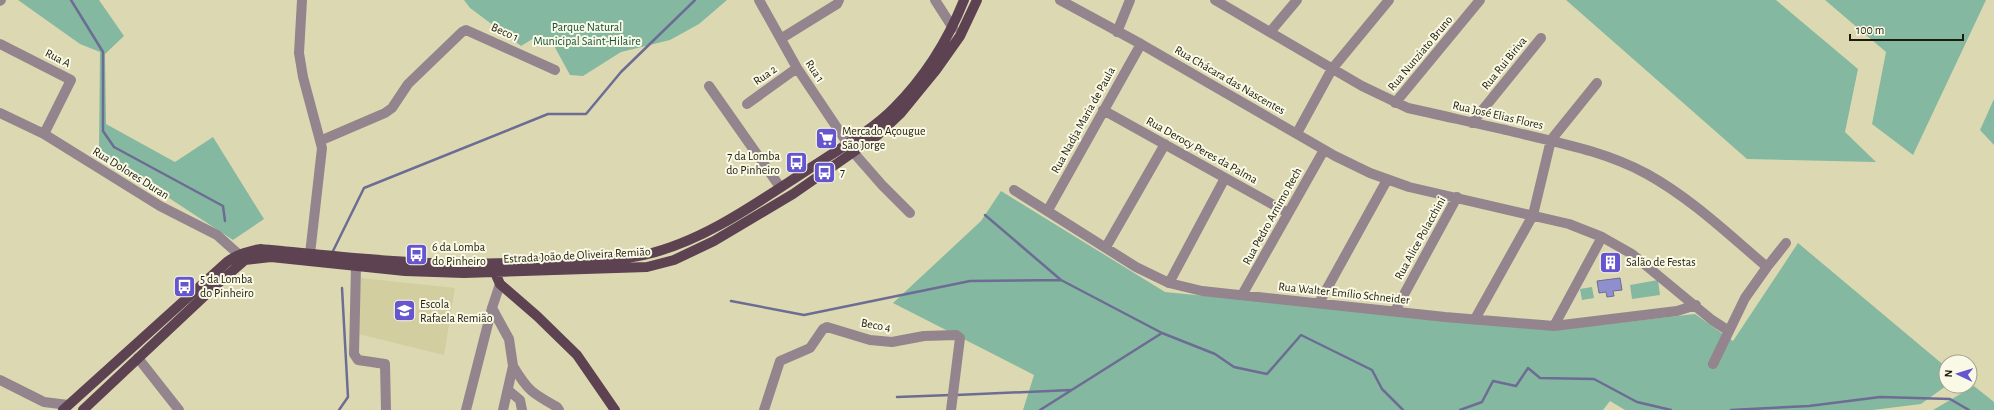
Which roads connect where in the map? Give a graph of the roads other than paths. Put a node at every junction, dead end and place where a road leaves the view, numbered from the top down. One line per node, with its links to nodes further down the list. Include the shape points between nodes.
1 (302, 0): 33 (street, via 299,53 303,78)
2 (760, 0): 17 (street, Rua 1)
3 (839, 0): 17 (street, via 837,4)
4 (935, 0): 14 (street)
5 (964, 0): 14 (main road, Estrada João de Oliveira Remião)
6 (968, 0): 14 (main road)
7 (977, 0): 38 (main road, Estrada João de Oliveira Remião, via 960,36 936,70 900,114)
8 (1060, 0): 15 (street, Rua Chácara das Nascentes)
9 (1130, 0): 15 (street)
10 (1215, 0): 16 (street, Rua José Elias Flores)
11 (1297, 0): 16 (street)
12 (1389, 0): 22 (street)
13 (1480, 0): 26 (street, Rua Nunziato Bruno)
14 (953, 28): 35 (main road, Estrada João de Oliveira Remião, via 926,70 894,108)
15 (1117, 32): 20 (street, Rua Chácara das Nascentes)
16 (1270, 32): 22 (street, Rua José Elias Flores)
17 (782, 38): 21 (street, Rua 1)
18 (1541, 38): 30 (street, Rua Rui Biriva)
19 (0, 44): 32 (street, Rua A, via 71,82)
20 (1141, 44): 28 (street, Rua Nadja Maria de Paula); 31 (street, Rua Chácara das Nascentes)
21 (797, 68): 27 (street, Rua 2); 35 (street, Rua 1)
22 (1332, 69): 26 (street, Rua José Elias Flores); 31 (street)
23 (555, 70): 33 (street, Beco 1, via 466,30 408,84 385,114)
24 (1597, 83): 34 (street)
25 (709, 86): 41 (street)
26 (1395, 103): 30 (street, Rua José Elias Flores)
27 (747, 104)
28 (1103, 110): 36 (street, Rua Derocy Peres da Palma); 44 (street, Rua Nadja Maria de Paula)
29 (0, 113): 32 (street, Rua Dolores Duran)
30 (1472, 123): 34 (street, Rua José Elias Flores)
31 (1297, 133): 37 (street, Rua Chácara das Nascentes)
32 (44, 134): 52 (street, Rua Dolores Duran, via 160,206 217,235)
33 (322, 140): 51 (street)
34 (1551, 140): 47 (street); 55 (street, Rua José Elias Flores, via 1607,156 1647,174 1702,211)
35 (848, 143): 38 (street, Rua 1); 41 (main road, Estrada João de Oliveira Remião)
36 (1165, 144): 39 (street, Rua Derocy Peres da Palma); 50 (street)
37 (1324, 150): 40 (street, Rua Chácara das Nascentes); 46 (street, Rua Pedro Arnimo Rech)
38 (854, 153): 45 (street, Rua 1); 56 (main road, Estrada João de Oliveira Remião, via 793,194 674,260 647,267)
39 (1225, 178): 46 (street, Rua Derocy Peres da Palma); 57 (street)
40 (1387, 180): 43 (street, Rua Chácara das Nascentes); 60 (street)
41 (780, 187): 56 (main road, Estrada João de Oliveira Remião, via 709,230 643,255)
42 (1014, 190): 44 (street, Rua Walter Emílio Schneider)
43 (1457, 197): 47 (street, Rua Chácara das Nascentes); 63 (street, Rua Alice Polacchini)
44 (1048, 210): 50 (street, Rua Walter Emílio Schneider)
45 (910, 213)
46 (1288, 213): 59 (street, Rua Pedro Arnimo Rech)
47 (1533, 215): 48 (street, Rua Chácara das Nascentes, via 1569,224); 64 (street)
48 (1602, 237): 61 (street, Rua Chácara das Nascentes, via 1632,254); 65 (street)
49 (1786, 243): 55 (street)
50 (1106, 247): 57 (street, Rua Walter Emílio Schneider, via 1136,267)
51 (310, 254): 52 (main road, Estrada João de Oliveira Remião, via 260,249); 53 (main road, Estrada João de Oliveira Remião)
52 (243, 257): 53 (main road, Estrada João de Oliveira Remião); 67 (main road, Estrada João de Oliveira Remião); 73 (main road, Estrada João de Oliveira Remião, via 226,262)
53 (341, 261): 54 (main road, Estrada João de Oliveira Remião); 56 (main road, Estrada João de Oliveira Remião)
54 (356, 266): 56 (main road, Estrada João de Oliveira Remião, via 405,271); 76 (street, via 354,354 358,360 385,364)
55 (1767, 267): 66 (street, via 1745,298)
56 (494, 268): 58 (main road)
57 (1169, 283): 59 (street, Rua Walter Emílio Schneider)
58 (500, 284): 62 (street); 81 (main road, via 577,355)
59 (1242, 295): 60 (street, Rua Walter Emílio Schneider)
60 (1319, 303): 63 (street, Rua Walter Emílio Schneider)
61 (1696, 305): 65 (street, Rua Walter Emílio Schneider, via 1678,311); 66 (street, Rua Chácara das Nascentes, via 1712,320)
62 (492, 308): 69 (street, via 509,339); 77 (street)
63 (1395, 311): 64 (street, Rua Walter Emílio Schneider)
64 (1475, 319): 65 (street, Rua Walter Emílio Schneider)
65 (1554, 326)
66 (1729, 330): 68 (street)
67 (138, 358): 74 (main road, Estrada João de Oliveira Remião); 75 (street)
68 (1713, 364)
69 (513, 366): 71 (street); 80 (street, via 525,386 534,394 557,406)
70 (0, 380): 72 (street)
71 (508, 390): 78 (street); 79 (street, via 520,400)
72 (46, 406): 73 (street)
73 (69, 408)
74 (83, 410)
75 (180, 410)
76 (386, 410)
77 (466, 410)
78 (503, 410)
79 (522, 410)
80 (559, 410)
81 (615, 410)
82 (764, 410): 83 (street, Beco 4, via 780,361 810,348 823,329 830,327 870,340 892,342 924,336 956,335 960,338)
83 (951, 410)

